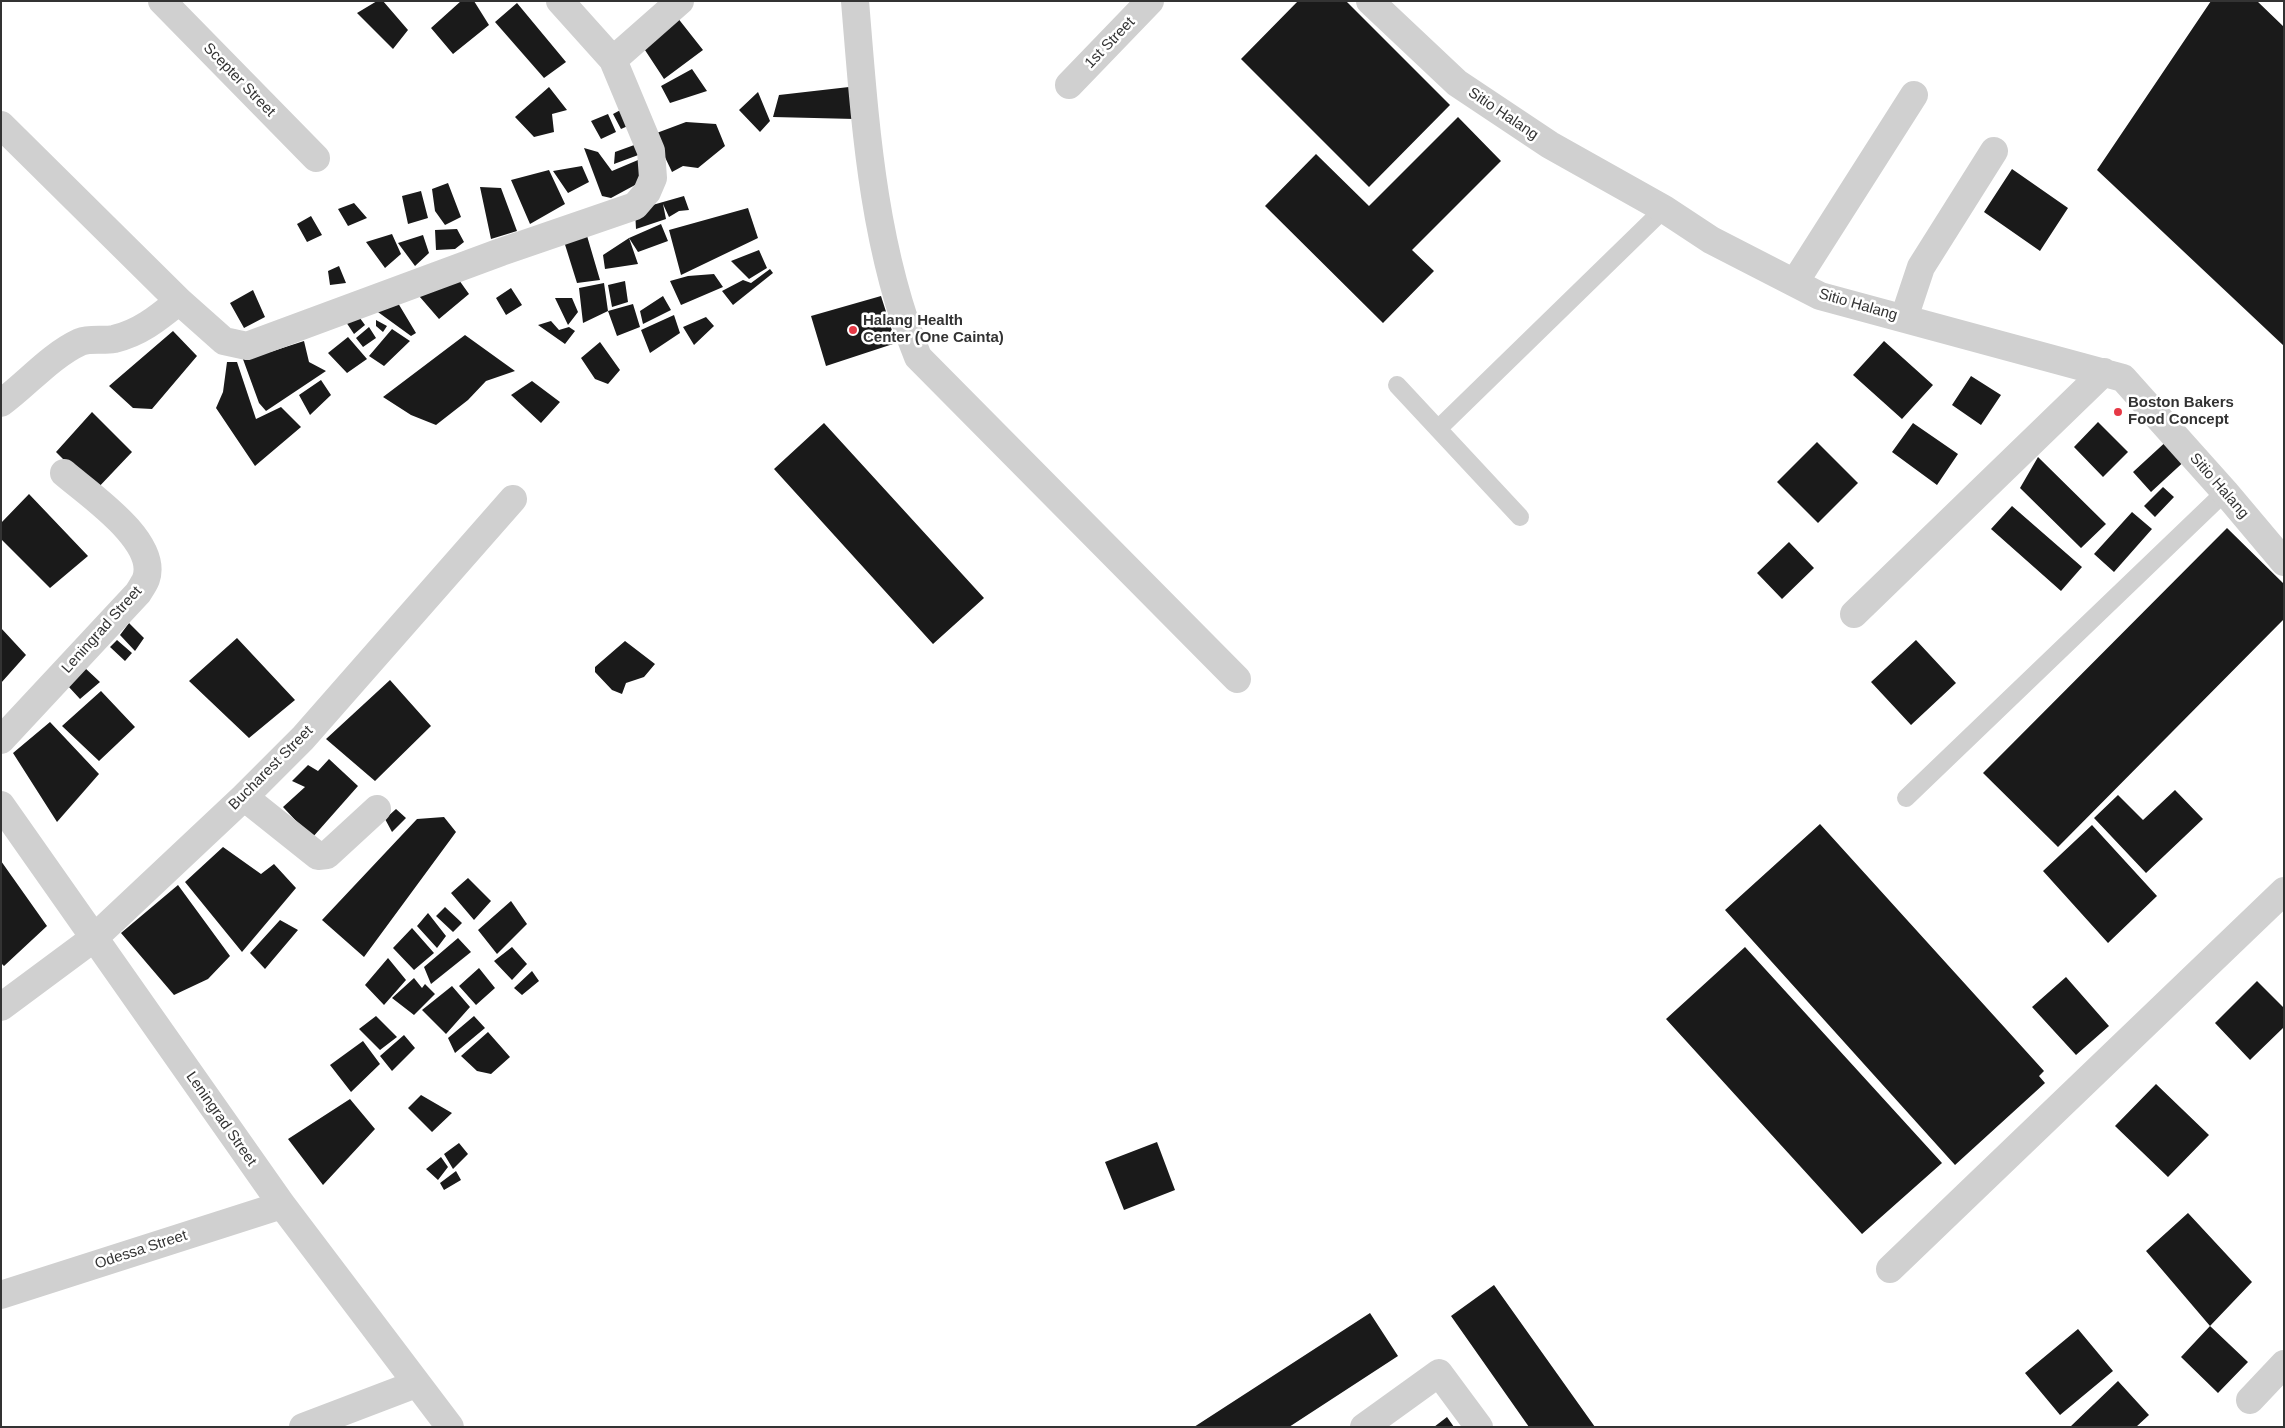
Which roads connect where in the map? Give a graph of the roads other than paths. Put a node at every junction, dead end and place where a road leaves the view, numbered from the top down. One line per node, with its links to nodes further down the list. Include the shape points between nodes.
1 (162, 1): 12 (street, Scepter Street)
2 (560, 1): 7 (street)
3 (680, 1): 7 (street)
4 (855, 1): 27 (street, via 864,108 881,234 895,293 918,357)
5 (1150, 1): 8 (street, 1st Street)
6 (1370, 1): 13 (street, Sitio Halang, via 1458,83 1550,145)
7 (613, 60): 15 (street, via 651,151 653,178 647,192 635,206 247,346 224,341)
8 (1069, 85)
9 (1914, 95): 14 (street)
10 (1, 125): 15 (street)
11 (1994, 151): 16 (street, via 1921,267)
12 (316, 158)
13 (1664, 209): 14 (street, Sitio Halang, via 1710,240); 20 (lane)
14 (1795, 282): 16 (street, Sitio Halang, via 1820,296)
15 (179, 301): 19 (street, via 132,334 111,340 81,342)
16 (1904, 318): 17 (street, Sitio Halang)
17 (2104, 372): 22 (street, Sitio Halang, via 2123,378); 26 (street)
18 (1397, 385): 20 (lane)
19 (1, 403)
20 (1438, 430): 24 (lane)
21 (64, 473): 28 (street, Leningrad Street, via 130,531 142,546 147,562 146,578 138,593)
22 (2225, 492): 25 (street, Sitio Halang); 30 (lane)
23 (513, 499): 29 (street, Bucharest Street, via 303,738)
24 (1520, 517)
25 (2284, 562)
26 (1854, 614)
27 (1237, 679)
28 (1, 740)
29 (244, 797): 32 (street, via 318,856 327,855); 34 (street, Bucharest Street)
30 (1906, 798)
31 (1, 805): 34 (street, Leningrad Street)
32 (377, 809)
33 (2284, 891): 37 (street)
34 (94, 938): 35 (street, Bucharest Street); 36 (street, Leningrad Street)
35 (1, 1007)
36 (282, 1205): 38 (street, Odessa Street); 40 (street, Leningrad Street)
37 (1890, 1269)
38 (1, 1296)
39 (2284, 1364): 41 (street)
40 (416, 1384): 42 (street); 43 (street, Leningrad Street)
41 (2250, 1400)
42 (303, 1427)
43 (450, 1427)
44 (1364, 1427): 45 (street, via 1439,1373)
45 (1479, 1427)

